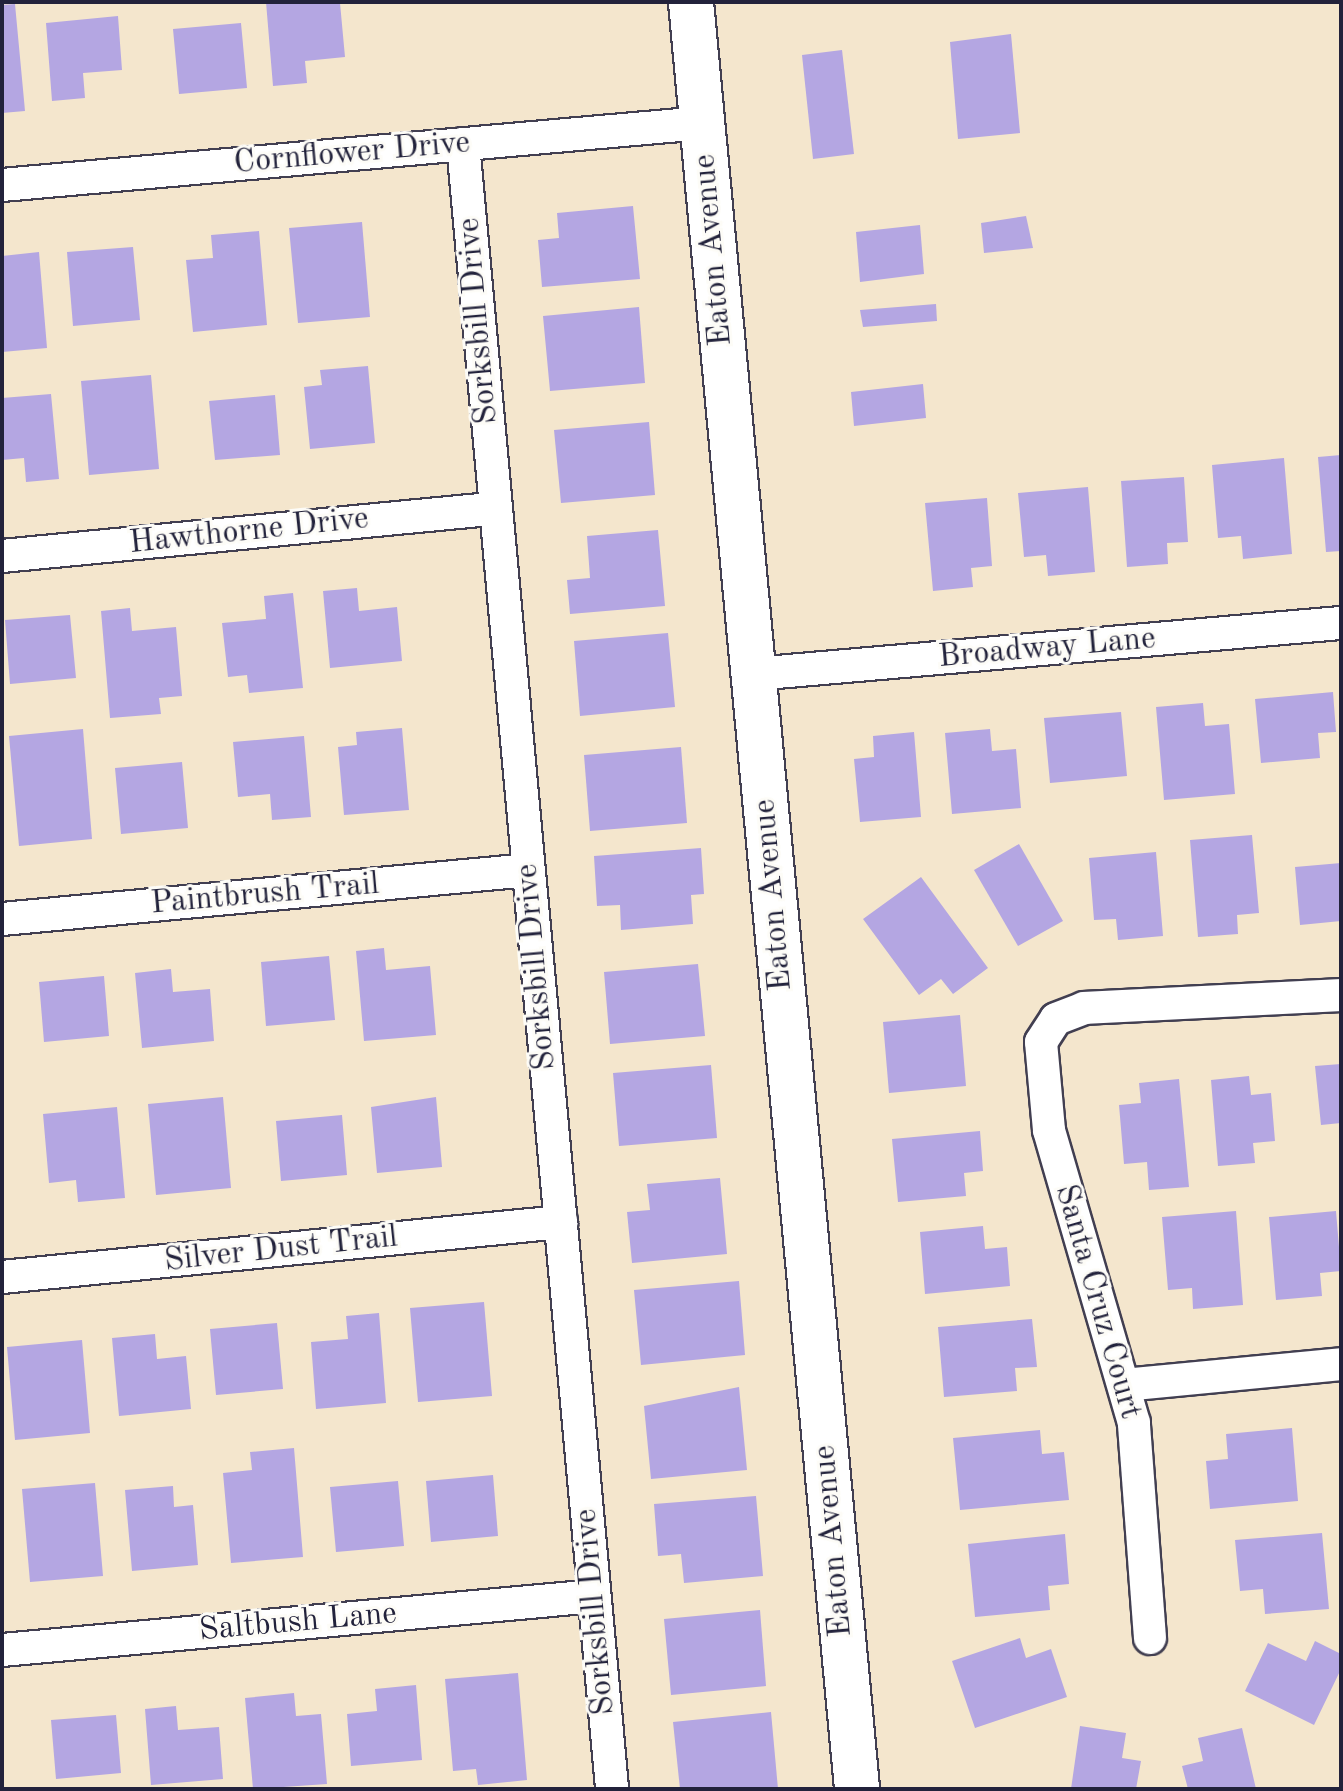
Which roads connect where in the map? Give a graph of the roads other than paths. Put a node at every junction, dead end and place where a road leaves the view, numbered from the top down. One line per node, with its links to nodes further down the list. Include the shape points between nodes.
1 (691, 2): 2 (street, Eaton Avenue)
2 (702, 123): 3 (street, Cornflower Drive); 8 (street, Eaton Avenue)
3 (463, 144): 4 (street, Cornflower Drive); 5 (street, Sorksbill Drive)
4 (2, 185)
5 (496, 508): 6 (street, Hawthorne Drive); 9 (street, Sorksbill Drive)
6 (2, 556)
7 (1341, 623): 8 (street, Broadway Lane)
8 (754, 674): 20 (street, Eaton Avenue)
9 (529, 870): 10 (street, Paintbrush Trail); 12 (street, Sorksbill Drive)
10 (2, 919)
11 (1341, 995): 15 (street, Santa Cruz Court, via 1084,1008 1056,1019 1041,1042 1049,1130)
12 (561, 1222): 13 (street, Silver Dust Trail); 16 (street, Sorksbill Drive)
13 (2, 1277)
14 (1341, 1364): 15 (street)
15 (1124, 1385): 17 (street, Santa Cruz Court)
16 (595, 1596): 18 (street, Saltbush Lane); 19 (street, Sorksbill Drive)
17 (1150, 1638)
18 (2, 1650)
19 (612, 1789)
20 (857, 1789)

